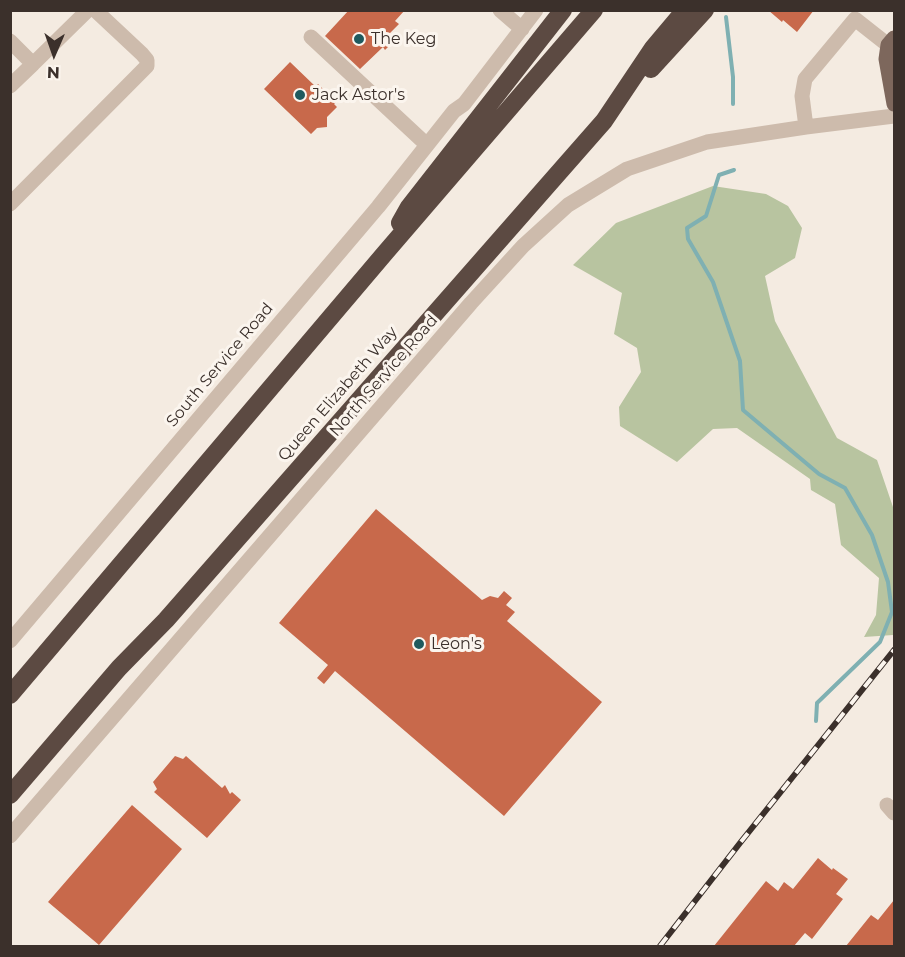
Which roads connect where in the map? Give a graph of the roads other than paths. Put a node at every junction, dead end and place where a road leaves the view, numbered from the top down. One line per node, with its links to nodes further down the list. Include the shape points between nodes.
1 (88, 10): 13 (street)
2 (95, 10): 20 (street, via 142,54 147,66)
3 (500, 10): 9 (street)
4 (536, 10): 9 (street, South Service Road)
5 (563, 10): 21 (highway, via 409,207)
6 (594, 10): 21 (highway)
7 (685, 10): 17 (highway, Queen Elizabeth Way, via 653,48)
8 (705, 10): 17 (highway)
9 (520, 21): 19 (street, South Service Road, via 464,104)
10 (311, 37): 19 (street)
11 (10, 41): 13 (street)
12 (891, 42): 15 (main road, via 886,59); 18 (street, via 855,19 805,79 802,96)
13 (33, 64): 14 (street)
14 (10, 86)
15 (894, 104)
16 (894, 116): 18 (street, North Service Road)
17 (604, 122): 24 (highway, Queen Elizabeth Way)
18 (806, 127): 25 (street, North Service Road, via 707,142 675,152 627,169 568,205 523,246 471,303)
19 (427, 145): 22 (street, South Service Road)
20 (10, 204)
21 (385, 253): 23 (highway)
22 (10, 640)
23 (10, 695)
24 (10, 795)
25 (10, 836)

